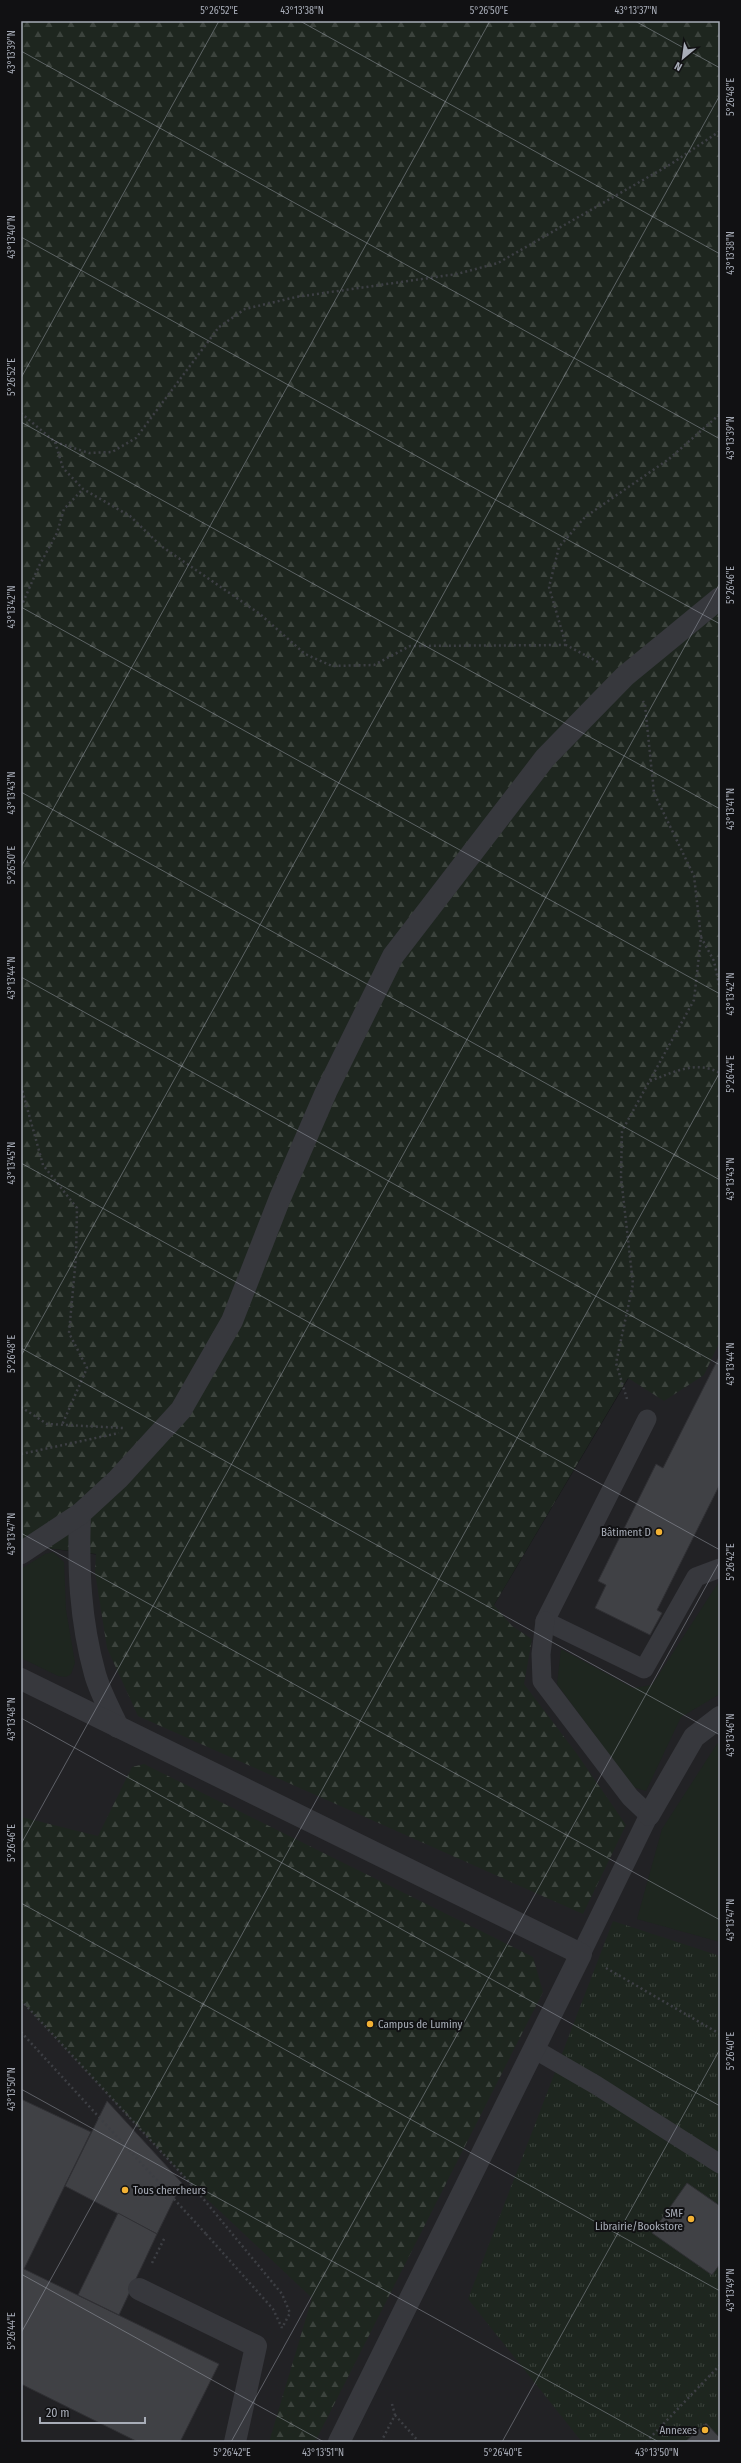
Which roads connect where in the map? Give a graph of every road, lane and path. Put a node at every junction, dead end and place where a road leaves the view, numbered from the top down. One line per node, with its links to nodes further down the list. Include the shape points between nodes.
1 (720, 131): 4 (path, via 671,164 498,263 457,274 296,297 245,309 219,327 136,438 112,452 89,453)
2 (21, 413): 4 (path)
3 (720, 414): 8 (path, via 669,459 585,517 559,547 549,587)
4 (55, 442): 5 (path, via 63,468)
5 (83, 489): 7 (path, via 64,509 57,533); 8 (path, via 130,516 161,546 260,614 305,654 332,666 374,665 410,646)
6 (720, 598): 9 (street)
7 (21, 607)
8 (566, 645): 9 (path)
9 (626, 676): 10 (path, via 645,705 654,793 694,876); 19 (street, via 545,758 393,956 326,1092 280,1198 232,1321 181,1410)
10 (701, 937): 11 (path, via 714,961); 13 (path, via 694,1000)
11 (720, 988)
12 (720, 1073): 13 (path, via 710,1067 686,1067)
13 (649, 1081): 16 (path, via 622,1131 621,1177 633,1284 616,1363 625,1397)
14 (21, 1086): 17 (path, via 44,1165 77,1208 76,1256 69,1333 87,1368)
15 (21, 1407): 17 (path, via 47,1424)
16 (647, 1419): 24 (lane)
17 (62, 1425): 18 (path)
18 (139, 1429): 19 (path); 20 (path)
19 (164, 1430): 21 (street, via 118,1479)
20 (21, 1454)
21 (80, 1514): 22 (street); 27 (street, via 78,1572 83,1619 95,1675)
22 (21, 1553)
23 (720, 1568): 24 (lane, via 696,1577 644,1669)
24 (545, 1622): 28 (lane, via 541,1654 542,1681 630,1797)
25 (21, 1680): 27 (street)
26 (720, 1717): 28 (street, via 694,1737)
27 (118, 1727): 29 (street)
28 (649, 1815): 29 (lane)
29 (581, 1954): 32 (path); 33 (street)
30 (21, 2000): 35 (path)
31 (21, 2032): 38 (path, bridge)
32 (720, 2034)
33 (534, 2049): 34 (lane, via 603,2089); 43 (street)
34 (720, 2164)
35 (191, 2184): 36 (path); 39 (path, via 282,2294 290,2313)
36 (187, 2193)
37 (139, 2289): 42 (street, via 256,2346)
38 (273, 2309)
39 (282, 2328)
40 (720, 2365): 45 (path)
41 (394, 2415): 44 (path)
42 (236, 2442)
43 (339, 2442)
44 (419, 2442)
45 (646, 2442)

